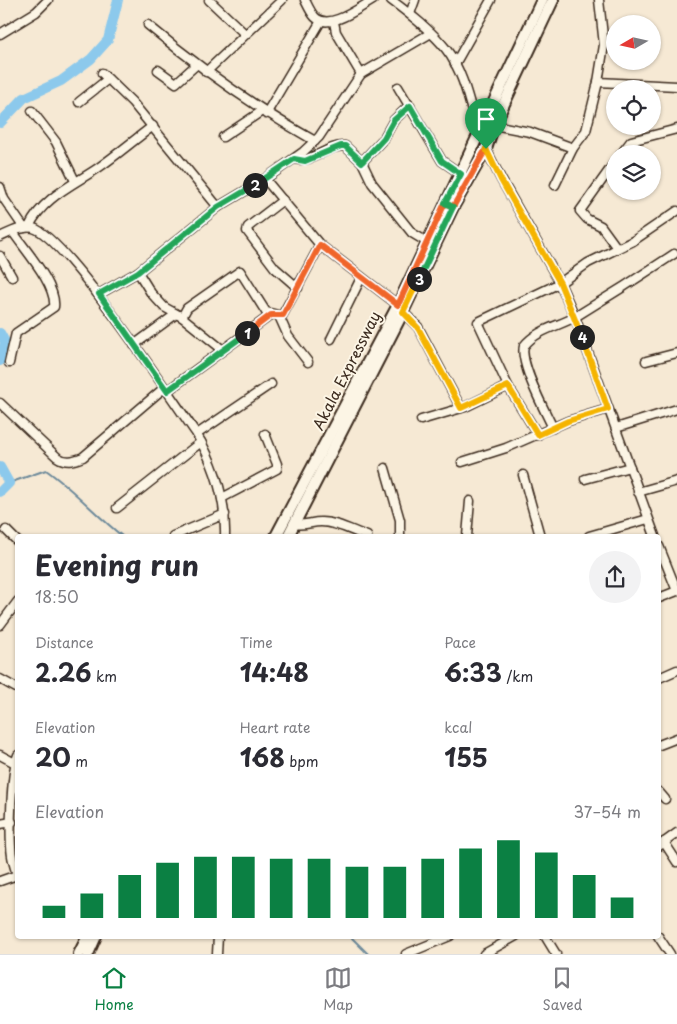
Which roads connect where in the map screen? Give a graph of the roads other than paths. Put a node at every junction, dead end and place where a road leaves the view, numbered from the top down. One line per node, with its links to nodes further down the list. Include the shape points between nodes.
1 (48, 0): 16 (street, via 36,12)
2 (209, 0): 17 (street)
3 (282, 0): 17 (street)
4 (305, 0): 13 (street)
5 (373, 0): 14 (street)
6 (391, 0): 12 (street)
7 (415, 0): 12 (street)
8 (491, 0): 19 (street)
9 (542, 0): 34 (main road, Akala Expressway)
10 (553, 0): 31 (main road, Akala Expressway)
11 (599, 0): 24 (street, via 604,45)
12 (410, 14): 18 (street)
13 (321, 21): 14 (street); 30 (street)
14 (334, 22): 23 (street, via 336,32)
15 (148, 25): 20 (street)
16 (0, 34)
17 (245, 34): 22 (street)
18 (431, 34): 19 (street); 23 (street)
19 (455, 64): 34 (street)
20 (196, 65): 21 (street, via 176,83); 22 (street)
21 (158, 70)
22 (206, 72): 30 (street)
23 (361, 74): 36 (street)
24 (598, 82): 25 (street); 38 (street, via 586,131)
25 (677, 86)
26 (398, 87): 28 (street)
27 (79, 102): 32 (street, via 105,76)
28 (410, 106): 41 (street, via 394,120 384,138); 42 (street, via 442,161)
29 (32, 110): 45 (street, via 56,142)
30 (264, 112): 35 (street); 36 (street)
31 (494, 125): 38 (street, via 530,132); 39 (main road, Akala Expressway)
32 (153, 126): 45 (street, via 99,167); 50 (street)
33 (677, 129): 37 (street, via 631,141)
34 (478, 133): 42 (main road, Akala Expressway)
35 (223, 137)
36 (315, 141): 40 (street)
37 (628, 145)
38 (573, 148): 46 (street)
39 (486, 149): 49 (main road, Akala Expressway); 63 (street)
40 (294, 159): 41 (street, via 305,161 345,146); 44 (street)
41 (362, 162): 55 (street, via 372,183 412,233)
42 (461, 174): 49 (main road, Akala Expressway)
43 (606, 175): 57 (street, via 580,211 601,226)
44 (265, 179): 48 (street); 50 (street)
45 (74, 181): 52 (street)
46 (555, 185)
47 (0, 187): 52 (street, via 4,199)
48 (283, 200): 56 (street); 64 (street, via 246,232 275,268)
49 (449, 205): 55 (main road, Akala Expressway); 66 (main road, Akala Expressway)
50 (218, 207): 60 (street)
51 (677, 211): 57 (street, via 633,242)
52 (26, 228): 53 (street); 65 (street, via 42,232)
53 (12, 232): 54 (street); 77 (street, via 28,251 50,289 54,307 16,333)
54 (0, 237)
55 (427, 242): 66 (main road, Akala Expressway)
56 (320, 245): 62 (street); 64 (street)
57 (617, 248): 63 (street)
58 (674, 254): 70 (street)
59 (0, 256): 61 (street)
60 (138, 272): 65 (street); 68 (street, via 164,307)
61 (12, 277)
62 (361, 278): 66 (street); 71 (street)
63 (560, 283): 70 (street); 79 (street, via 478,322)
64 (298, 288): 69 (street, via 283,315)
65 (99, 294): 72 (street)
66 (401, 309): 82 (street, via 418,328); 99 (main road, Akala Expressway)
67 (271, 315): 68 (street, via 240,271); 69 (street); 73 (street)
68 (179, 316): 72 (street); 73 (street)
69 (279, 316): 76 (street, via 288,336)
70 (575, 317): 83 (street); 86 (street, via 539,334 523,348 534,390)
71 (331, 339)
72 (134, 345): 80 (street)
73 (223, 350): 80 (street)
74 (677, 353): 75 (street)
75 (646, 361)
76 (308, 362)
77 (9, 363)
78 (271, 384): 88 (street)
79 (508, 386): 82 (street); 90 (street)
80 (165, 389): 81 (street, via 83,457 71,461 57,457); 88 (street)
81 (0, 403)
82 (461, 408): 85 (street)
83 (608, 409): 86 (street); 87 (street)
84 (677, 409): 87 (street)
85 (421, 420)
86 (553, 428): 90 (street)
87 (616, 428): 93 (street)
88 (197, 434): 91 (street)
89 (265, 434): 100 (street, via 277,469)
90 (538, 435): 92 (street)
91 (201, 442): 100 (street, via 215,472); 102 (street)
92 (462, 462)
93 (630, 467): 96 (street); 98 (street)
94 (385, 468): 112 (street, via 400,520)
95 (523, 475): 114 (street)
96 (585, 479)
97 (677, 481): 98 (street)
98 (638, 492): 104 (street)
99 (305, 493): 105 (main road, Akala Expressway); 109 (main road, Akala Expressway)
100 (222, 498): 103 (street)
101 (470, 501): 113 (street)
102 (117, 508)
103 (225, 514): 107 (street); 108 (street)
104 (648, 520): 115 (street); 116 (street)
105 (294, 524): 110 (main road, Akala Expressway); 111 (street, via 332,523)
106 (6, 530): 117 (street)
107 (178, 534)
108 (226, 534)
109 (277, 534)
110 (289, 534)
111 (362, 534)
112 (400, 534)
113 (467, 534)
114 (539, 534)
115 (597, 534)
116 (654, 534)
117 (15, 539)
118 (661, 550): 119 (street)
119 (673, 571): 120 (street)
120 (677, 591): 121 (street)
121 (661, 597)
122 (15, 604): 123 (street)
123 (0, 625)
124 (677, 670): 125 (street)
125 (661, 677)
126 (0, 679): 127 (street)
127 (15, 687)
128 (677, 738): 129 (street)
129 (661, 744)
130 (0, 755): 131 (street)
131 (15, 759)
132 (15, 775): 135 (street)
133 (661, 794): 134 (street)
134 (665, 799)
135 (12, 822): 136 (street); 140 (street)
136 (0, 824)
137 (677, 833): 138 (street)
138 (662, 844): 139 (street)
139 (677, 862)
140 (15, 868)
141 (15, 877): 142 (street)
142 (0, 881)
143 (218, 939): 150 (street)
144 (443, 939): 151 (street)
145 (511, 939): 152 (street)
146 (547, 939): 153 (street)
147 (660, 939): 154 (street)
148 (91, 948): 149 (main road)
149 (79, 954)
150 (217, 954)
151 (406, 954)
152 (484, 954)
153 (556, 954)
154 (670, 954)

